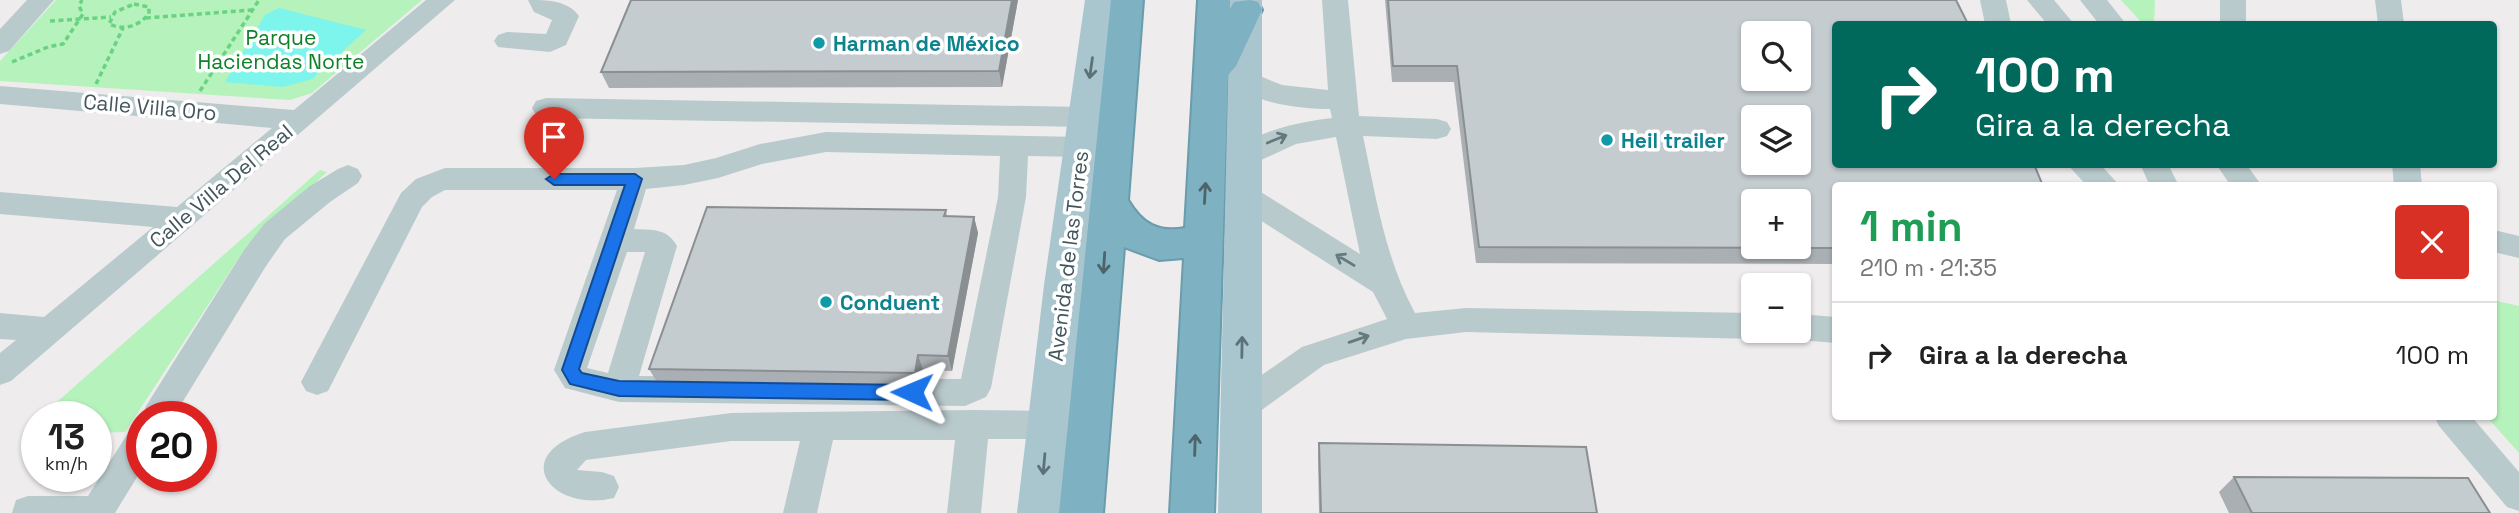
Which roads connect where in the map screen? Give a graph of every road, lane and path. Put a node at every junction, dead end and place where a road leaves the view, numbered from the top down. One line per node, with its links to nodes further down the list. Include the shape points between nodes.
1 (41, 0): 26 (street)
2 (82, 0): 20 (path)
3 (259, 0): 17 (path)
4 (442, 0): 37 (street, Calle Villa Del Real)
5 (541, 0): 28 (street, via 543,6 566,16 557,39 550,43)
6 (1101, 0): 39 (main road, Avenida de las Torres, one-way to 39)
7 (1109, 0): 29 (highway)
8 (1127, 0): 29 (highway, Avenida de las Torres)
9 (1335, 0): 36 (street)
10 (1993, 0): 21 (street)
11 (2040, 0): 22 (street)
12 (2093, 0): 23 (street)
13 (2233, 0): 24 (street)
14 (2388, 0): 25 (street)
15 (142, 2): 18 (path); 19 (path, via 149,7)
16 (1235, 3): 31 (main road)
17 (252, 10): 19 (path); 33 (path, via 198,94)
18 (111, 17): 20 (path); 27 (path, via 112,27)
19 (146, 18): 27 (path)
20 (80, 19): 26 (path); 30 (path, via 62,44 46,46 23,60)
21 (1997, 21)
22 (2058, 21)
23 (2110, 21)
24 (2233, 21)
25 (2390, 21)
26 (20, 23): 30 (street)
27 (123, 28): 34 (path)
28 (507, 41)
29 (1121, 53): 49 (highway, Avenida de las Torres)
30 (5, 54)
31 (1228, 80): 36 (street); 41 (main road); 52 (highway, one-way to 31)
32 (0, 95): 34 (street, Calle Villa Oro)
33 (211, 95)
34 (87, 102): 37 (street, Calle Villa Oro)
35 (546, 108): 39 (street, via 852,116)
36 (1345, 112): 38 (street); 41 (street, one-way to 36, via 1276,138); 56 (street, via 1369,234)
37 (299, 120): 51 (street, Calle Villa Del Real)
38 (1437, 129)
39 (1083, 132): 40 (street); 71 (main road, Avenida de las Torres)
40 (1015, 145): 45 (street, via 826,142 760,154 684,176); 65 (street, via 1012,197 975,387 965,393)
41 (1244, 158): 48 (main road)
42 (2086, 168): 46 (street)
43 (2233, 168): 47 (street)
44 (348, 176): 66 (street, via 275,231)
45 (635, 179): 53 (street); 64 (street, via 445,179 418,191)
46 (2101, 182)
47 (2245, 182)
48 (1243, 195): 56 (street, one-way to 48); 67 (main road, one-way to 48)
49 (1109, 200): 52 (highway, via 1119,222 1141,240 1172,245); 80 (highway, Avenida de las Torres, one-way to 80)
50 (0, 204): 51 (street)
51 (182, 218): 61 (street, Calle Villa Del Real)
52 (1203, 238): 81 (highway, one-way to 52)
53 (616, 240): 65 (street, via 570,370 576,379); 65 (street, via 657,241 662,246)
54 (2497, 242): 55 (street)
55 (2519, 247)
56 (1384, 284): 58 (street)
57 (0, 326): 61 (street)
58 (1406, 326): 59 (street, via 1466,320); 67 (street, one-way to 58, via 1313,356)
59 (1741, 326)
60 (1811, 328): 62 (street)
61 (50, 330): 63 (street, Calle Villa Del Real)
62 (1832, 330)
63 (0, 372)
64 (317, 382)
65 (619, 389)
66 (166, 401)
67 (1241, 407): 82 (main road)
68 (2453, 420): 74 (street)
69 (973, 424): 70 (street); 71 (street); 78 (street)
70 (820, 425): 73 (street, via 693,431 585,446 568,453 559,470 561,478 573,486); 77 (street)
71 (1047, 425): 79 (main road, Avenida de las Torres, one-way to 79)
72 (126, 466): 76 (street)
73 (602, 487)
74 (2519, 496)
75 (28, 511): 76 (street)
76 (97, 512)
77 (800, 513)
78 (964, 513)
79 (1039, 513)
80 (1081, 513)
81 (1192, 513)
82 (1240, 513)

